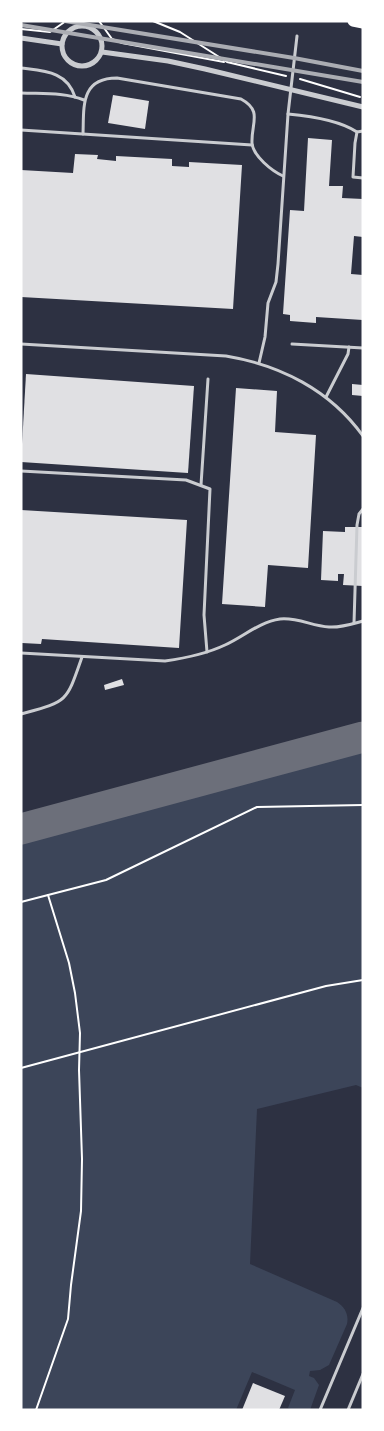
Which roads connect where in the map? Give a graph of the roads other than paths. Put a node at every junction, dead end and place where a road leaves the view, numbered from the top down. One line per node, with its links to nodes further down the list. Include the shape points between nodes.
1 (353, 21): 2 (highway)
2 (363, 23)
3 (86, 24): 6 (street, via 68,31); 7 (street, via 99,35)
4 (297, 36): 13 (lane)
5 (21, 38): 6 (street)
6 (62, 44): 7 (street, via 66,57 76,65 88,65)
7 (102, 52): 12 (street, via 168,61)
8 (21, 68): 10 (lane, via 57,75 72,87)
9 (21, 92): 10 (lane)
10 (75, 97): 11 (lane)
11 (84, 100): 17 (lane); 18 (lane, via 97,83 109,78 241,99 253,108)
12 (363, 108)
13 (288, 114): 16 (lane, via 349,127); 19 (lane)
14 (21, 130): 17 (lane)
15 (363, 131): 16 (lane)
16 (357, 132): 20 (lane, via 353,177)
17 (83, 134): 18 (lane)
18 (252, 145): 19 (lane, via 256,153)
19 (283, 176): 25 (lane, via 276,282 268,303)
20 (363, 178)
21 (21, 344): 25 (lane, via 226,356)
22 (292, 344): 23 (lane)
23 (349, 347): 24 (lane); 27 (lane)
24 (363, 348)
25 (259, 362): 27 (lane, via 277,368)
26 (208, 379): 30 (lane)
27 (326, 397): 28 (lane)
28 (363, 436)
29 (21, 471): 30 (lane, via 186,480)
30 (201, 485): 34 (lane, via 210,489 204,615)
31 (363, 509): 33 (lane, via 357,525)
32 (363, 620): 33 (lane)
33 (354, 623): 34 (lane, via 328,627 280,619 267,622)
34 (207, 652): 36 (lane, via 165,661)
35 (21, 653): 36 (lane)
36 (82, 657): 37 (lane, via 65,697 51,706)
37 (21, 714)
38 (363, 1308): 40 (lane)
39 (363, 1374): 41 (lane)
40 (320, 1410)
41 (348, 1410)

